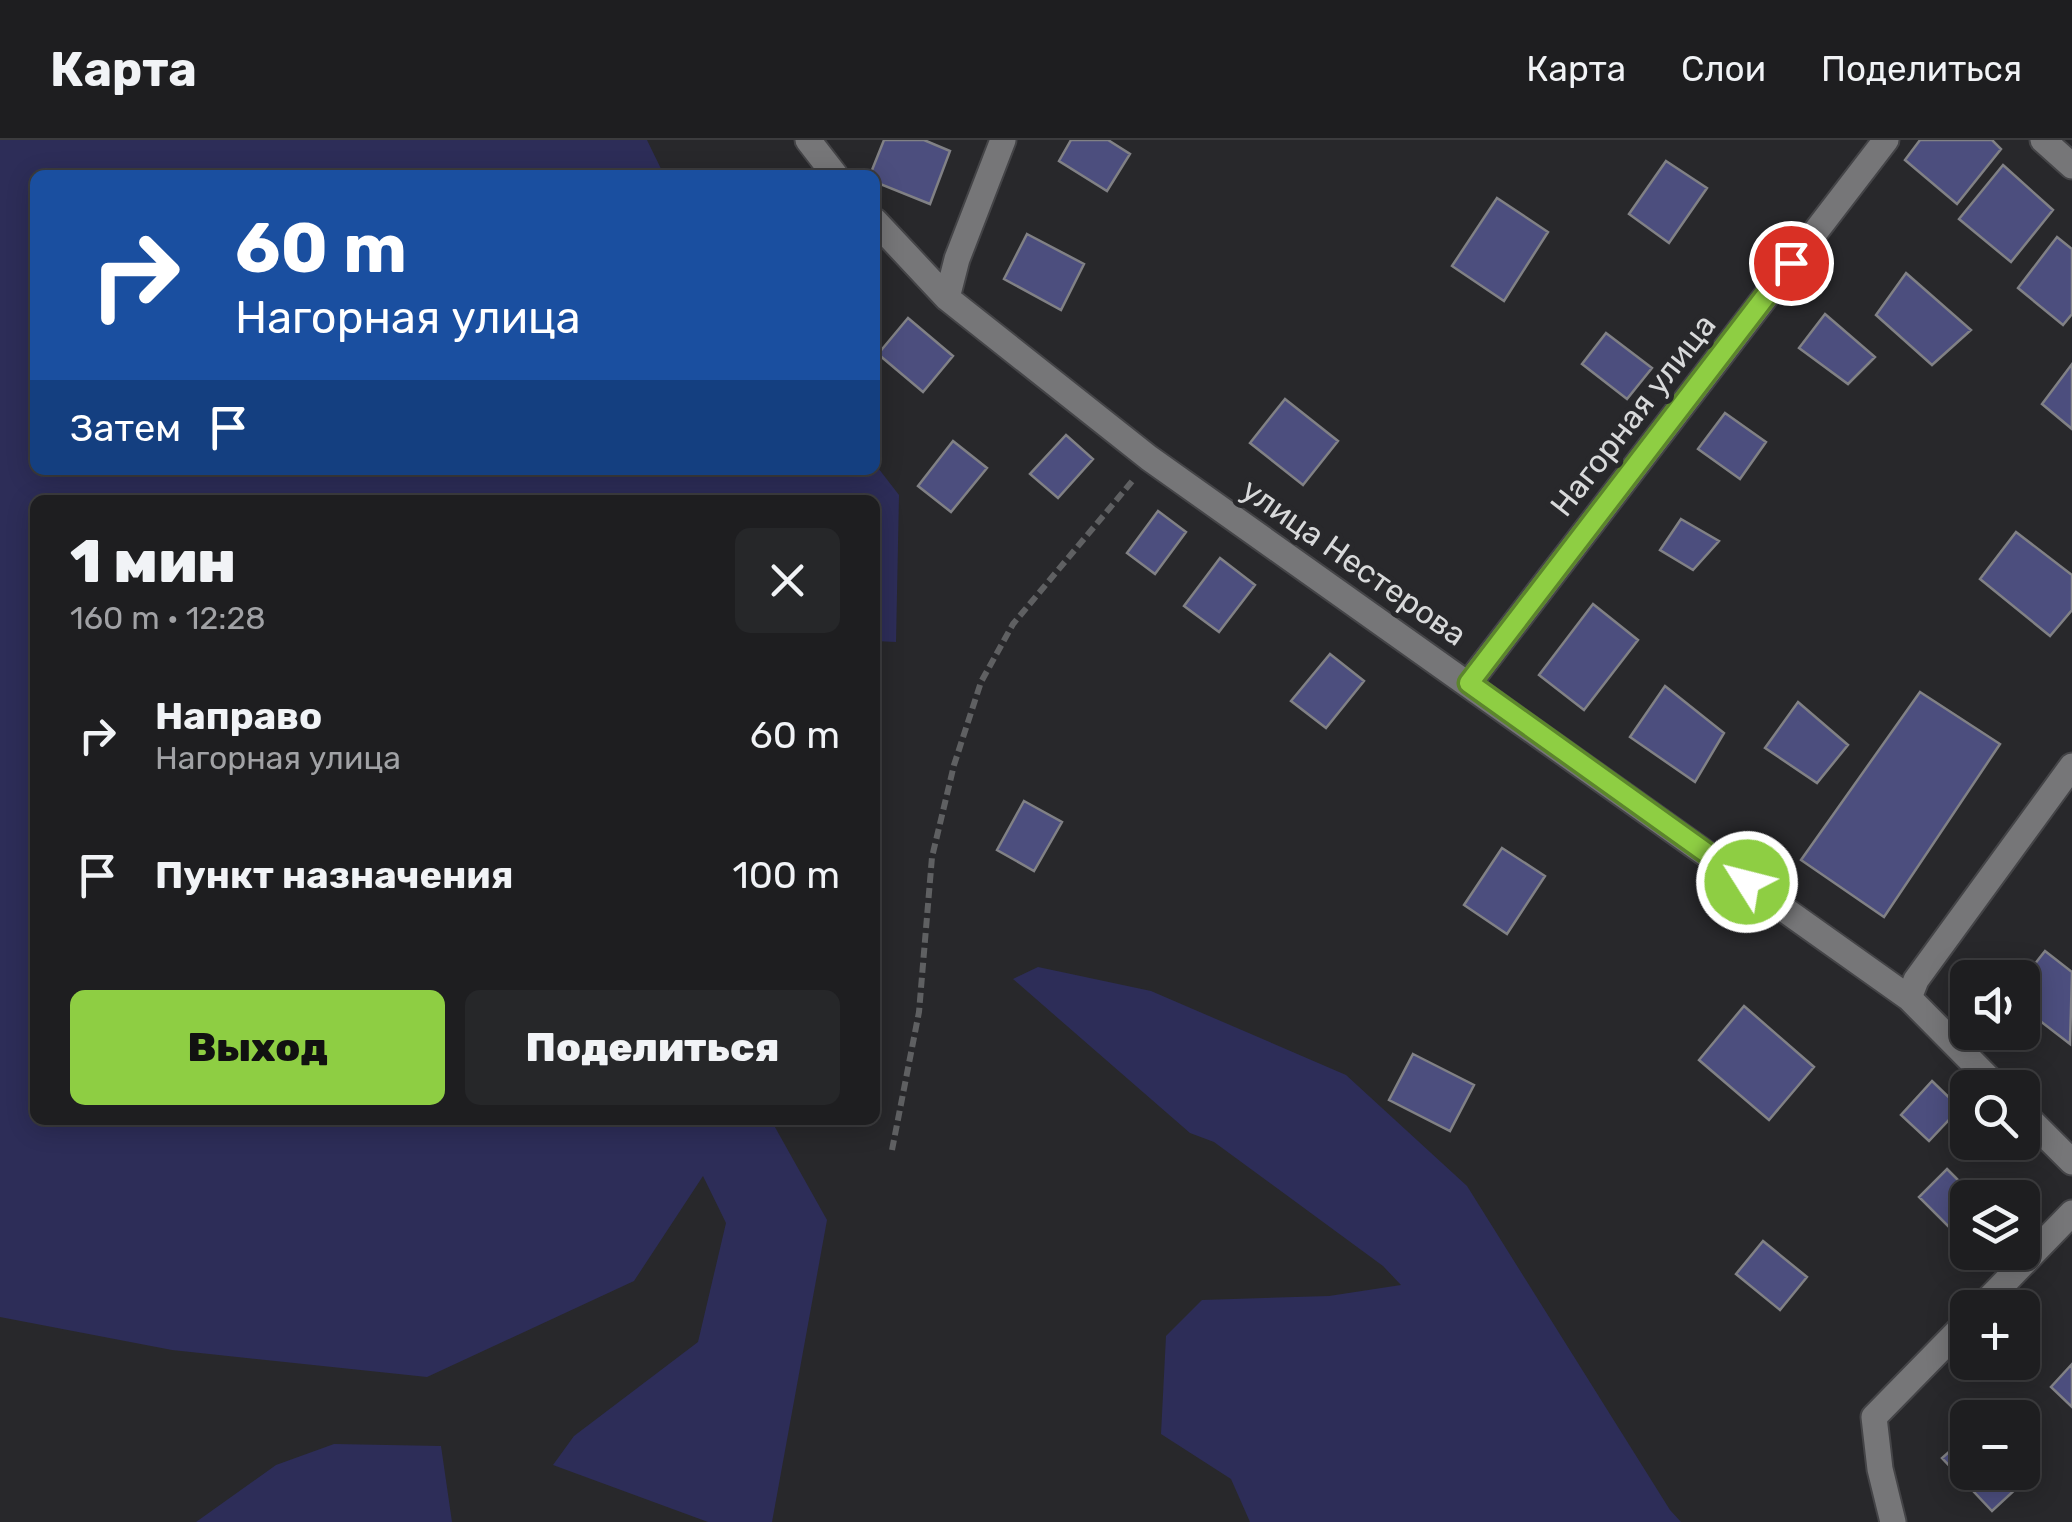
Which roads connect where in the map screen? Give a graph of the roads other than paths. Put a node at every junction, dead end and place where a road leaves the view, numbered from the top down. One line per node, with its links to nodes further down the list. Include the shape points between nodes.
1 (808, 140): 6 (street)
2 (1003, 140): 8 (street, via 956,258)
3 (1886, 140): 9 (street, Нагорная улица)
4 (2044, 140): 5 (street)
5 (2072, 166)
6 (831, 170)
7 (880, 226): 8 (street, улица Нестерова)
8 (948, 298): 9 (street, улица Нестерова, via 1148,458)
9 (1469, 683): 11 (street, улица Нестерова)
10 (2072, 766): 11 (street)
11 (1909, 998): 12 (street, улица Нестерова)
12 (1980, 1070)
13 (2040, 1130): 14 (street)
14 (2072, 1162)
15 (2072, 1213): 16 (street)
16 (1997, 1290)
17 (1950, 1339): 18 (street, via 1874,1417)
18 (1893, 1522)

